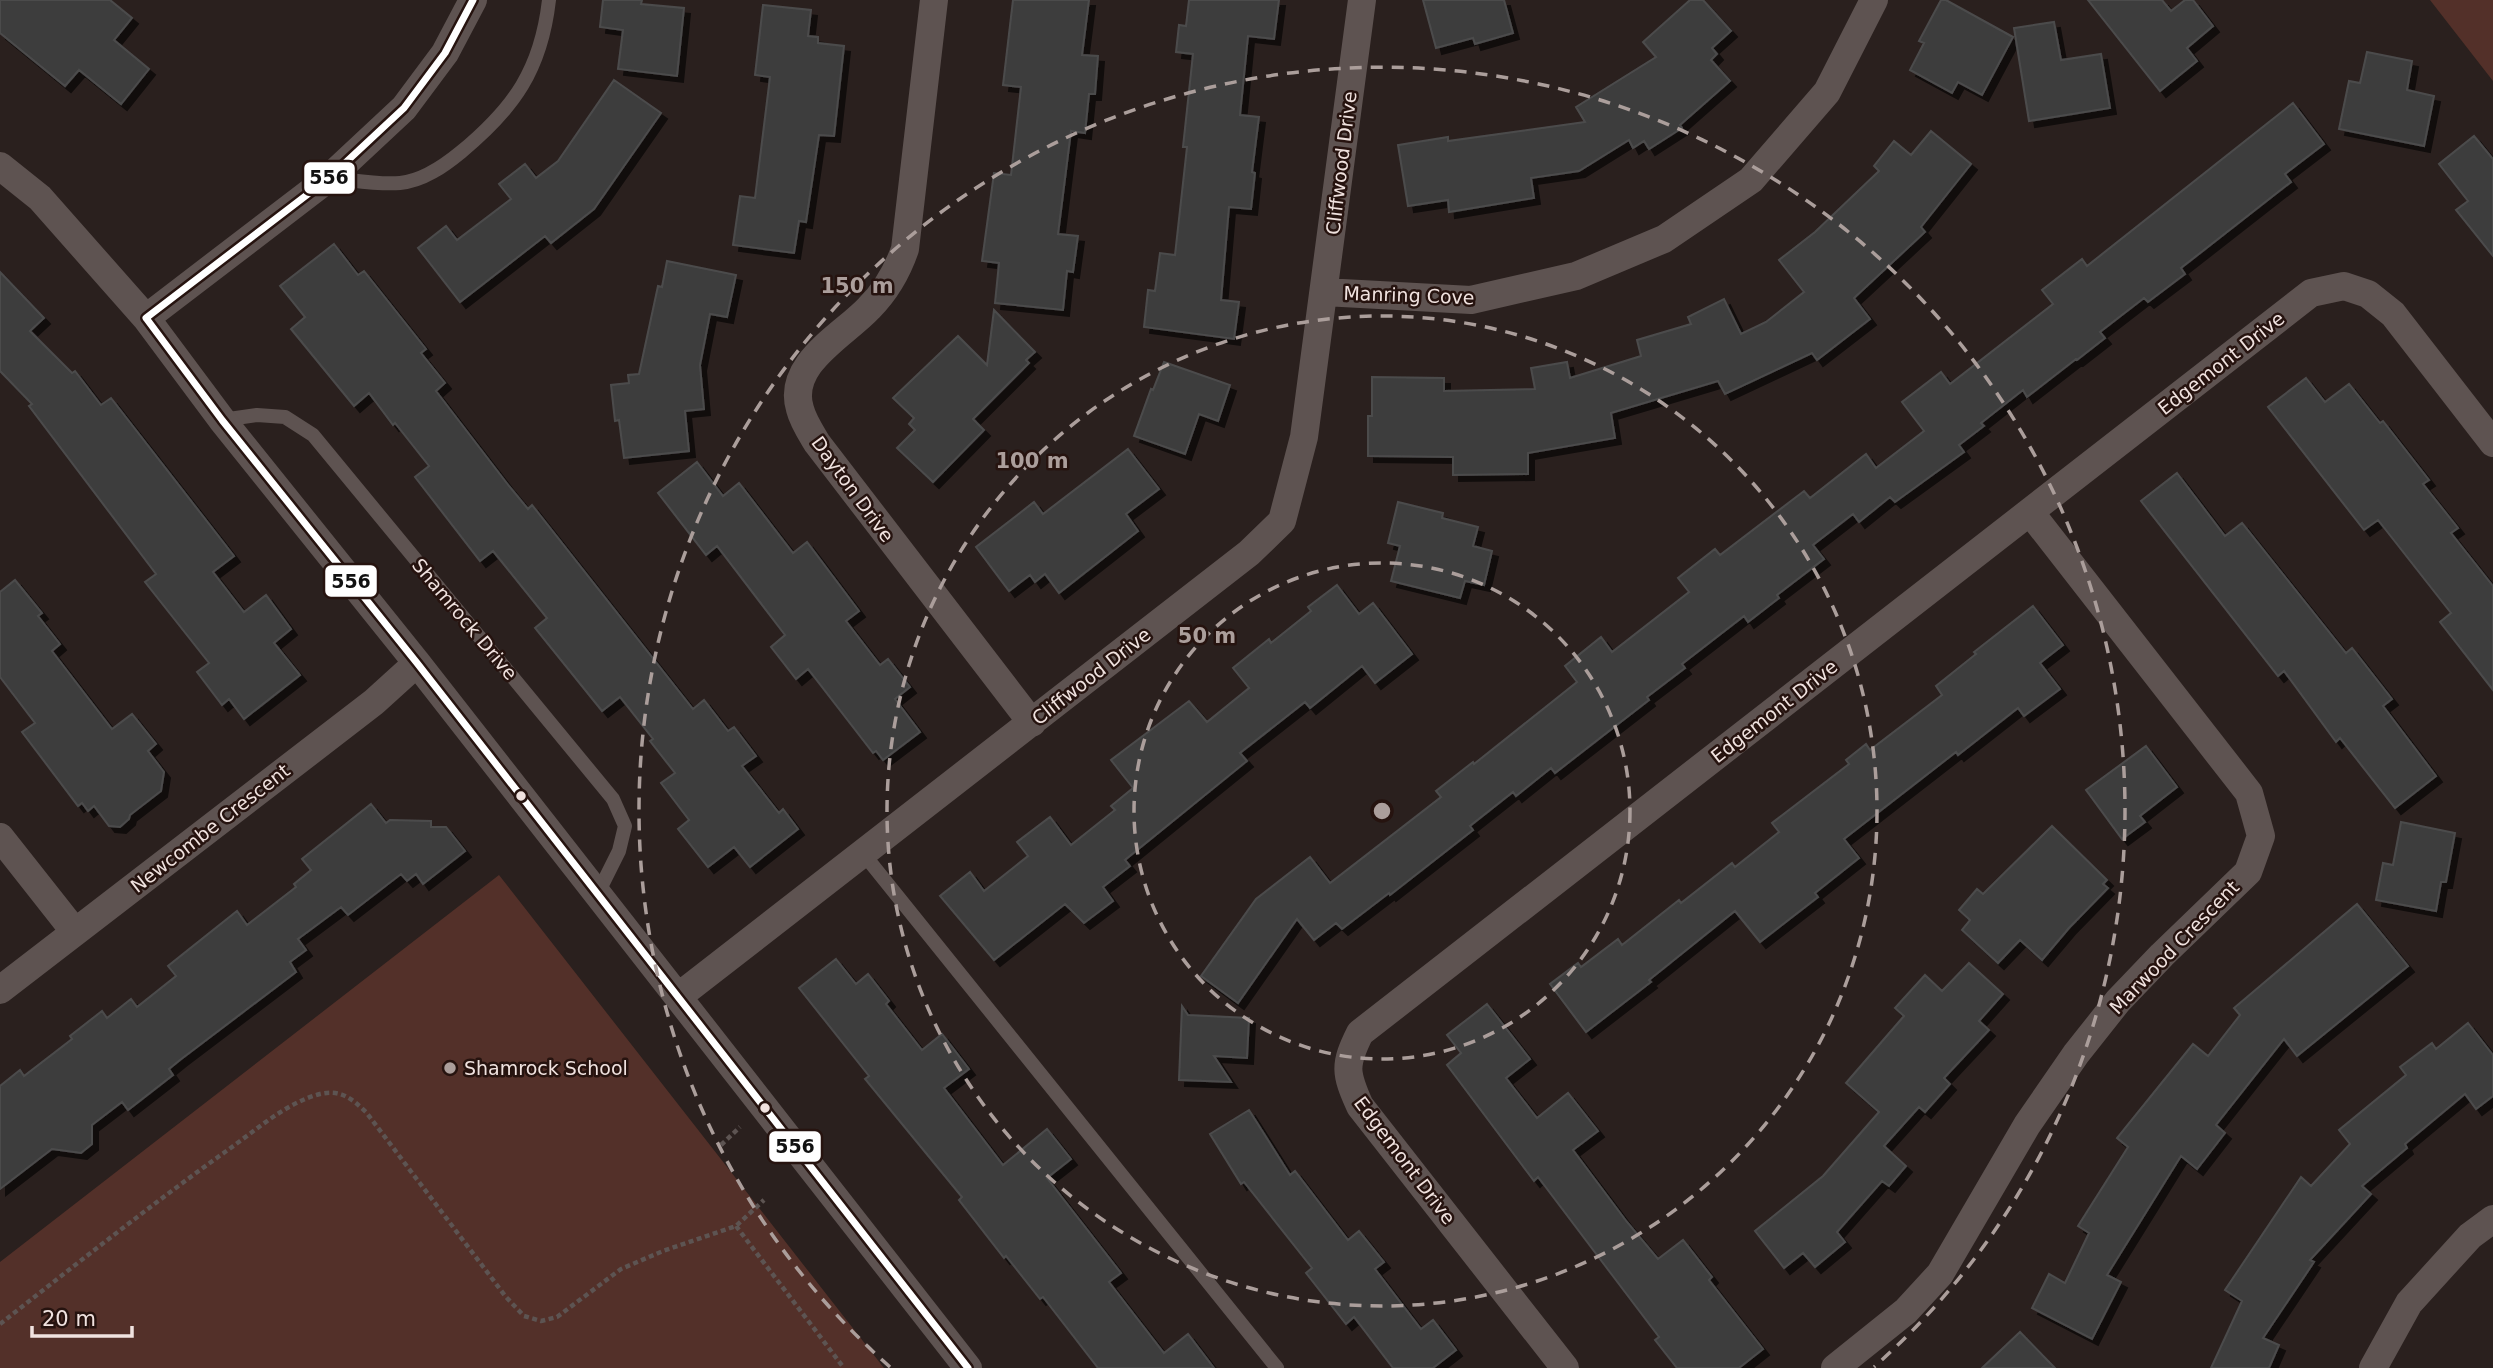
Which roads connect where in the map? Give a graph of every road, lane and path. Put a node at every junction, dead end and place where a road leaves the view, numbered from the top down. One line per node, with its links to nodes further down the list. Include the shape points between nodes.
1 (473, 0): 7 (street, via 445,53 404,108)
2 (550, 0): 7 (lane, via 537,57 520,91 491,127 440,169 402,183)
3 (934, 0): 14 (street, Dayton Drive, via 905,249 897,272 876,300 810,360 800,382 799,408 817,443)
4 (1362, 0): 8 (street, Cliffwood Drive)
5 (1874, 0): 8 (street, Manring Cove, via 1826,92 1751,180 1664,239 1576,276 1471,300)
6 (0, 166): 9 (street, via 40,198)
7 (329, 178): 9 (street)
8 (1324, 292): 14 (street, Cliffwood Drive, via 1304,437 1282,521 1249,553)
9 (146, 318): 10 (street)
10 (222, 420): 13 (street); 17 (lane, Shamrock Drive, via 285,417 313,435 613,799 625,826 619,851)
11 (2493, 443): 12 (street, Edgemont Drive, via 2393,314 2368,294 2344,286 2311,293)
12 (2029, 512): 30 (street, Edgemont Drive, via 1360,1033 1348,1057 1349,1081 1360,1106); 31 (street, Marwood Crescent, via 2249,793 2261,836 2248,872 2118,1001 2076,1054 2027,1125 1940,1275 1906,1311)
13 (417, 663): 17 (street); 18 (street, Newcombe Crescent, via 374,702)
14 (1032, 723): 16 (street, Cliffwood Drive)
15 (0, 837): 18 (street)
16 (862, 852): 20 (street, Cliffwood Drive); 29 (lane)
17 (598, 893): 20 (street)
18 (75, 932): 19 (street, Newcombe Crescent)
19 (0, 990)
20 (679, 996): 28 (street)
21 (740, 1127): 22 (path)
22 (721, 1144)
23 (764, 1200): 25 (path)
24 (2493, 1219): 32 (street, via 2470,1236 2409,1303)
25 (736, 1226): 26 (path, via 621,1269 557,1317 532,1319 506,1297 366,1112 340,1092 322,1094 298,1102 144,1210); 27 (path)
26 (0, 1324)
27 (844, 1368)
28 (968, 1368)
29 (1277, 1368)
30 (1565, 1368)
31 (1835, 1368)
32 (2372, 1368)

